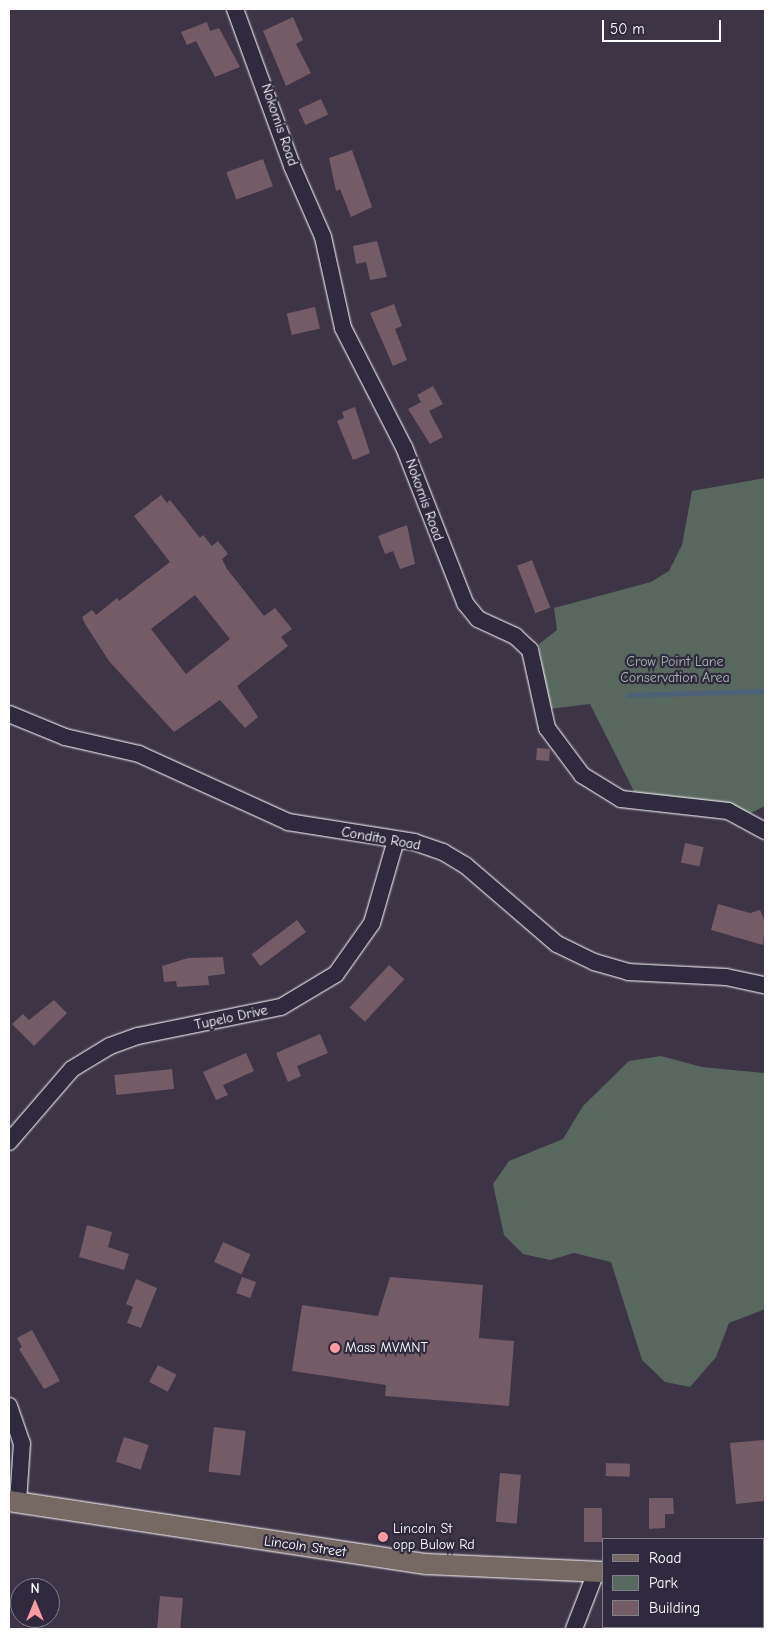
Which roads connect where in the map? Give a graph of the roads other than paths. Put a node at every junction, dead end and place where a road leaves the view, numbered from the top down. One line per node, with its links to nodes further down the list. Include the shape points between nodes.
1 (235, 9): 3 (street, Nokomis Road, via 292,166 323,237 342,328 394,423 468,608 478,618 515,636 530,650 547,728 582,775 621,799 728,811)
2 (9, 714): 4 (street, Condito Road, via 65,736 138,754 288,822)
3 (765, 831)
4 (396, 840): 5 (street, Condito Road, via 443,852 465,865 557,944 594,962 628,972 726,977); 6 (street, Tupelo Drive, via 372,923 336,974 281,1007 138,1036 110,1046 72,1069)
5 (765, 985)
6 (9, 1142)
7 (9, 1406): 8 (street, via 22,1444)
8 (14, 1502): 9 (main road, Lincoln Street, via 426,1564)
9 (599, 1572): 10 (street)
10 (574, 1629)

